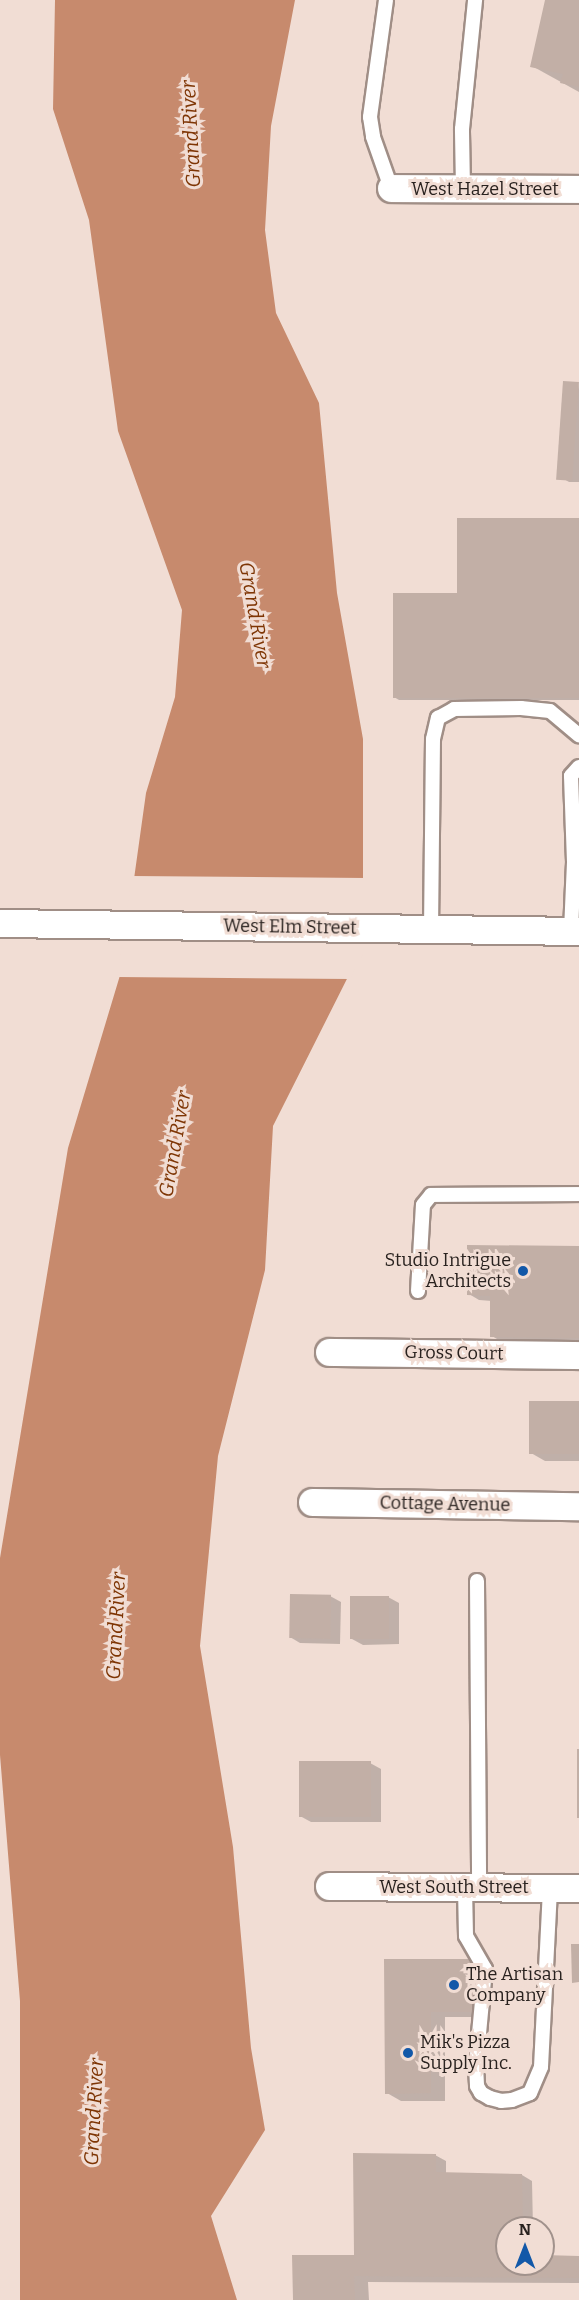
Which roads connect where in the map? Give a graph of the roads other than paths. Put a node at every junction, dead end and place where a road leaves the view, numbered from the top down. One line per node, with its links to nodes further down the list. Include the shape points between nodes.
1 (386, 0): 3 (lane, via 370,117)
2 (475, 0): 4 (lane, via 462,129)
3 (391, 188): 4 (street, West Hazel Street)
4 (463, 189): 5 (street, West Hazel Street)
5 (579, 189)
6 (579, 735): 10 (lane, via 550,711 454,709 438,718 433,739)
7 (579, 767): 8 (lane, via 571,776)
8 (576, 864): 11 (lane)
9 (0, 923): 10 (street, West Elm Street)
10 (431, 930): 11 (street, West Elm Street)
11 (575, 931)
12 (579, 1194): 13 (lane, via 430,1195 423,1205)
13 (418, 1291)
14 (329, 1352): 15 (street, Gross Court)
15 (579, 1355)
16 (312, 1502): 17 (street, Cottage Avenue)
17 (579, 1506)
18 (477, 1581): 20 (lane)
19 (329, 1886): 20 (street, West South Street)
20 (472, 1887): 21 (street, West South Street); 21 (lane, via 466,1936 485,1969 477,2086 481,2093 501,2101 530,2093 541,2067)
21 (550, 1888): 22 (street, West South Street)
22 (579, 1888)

